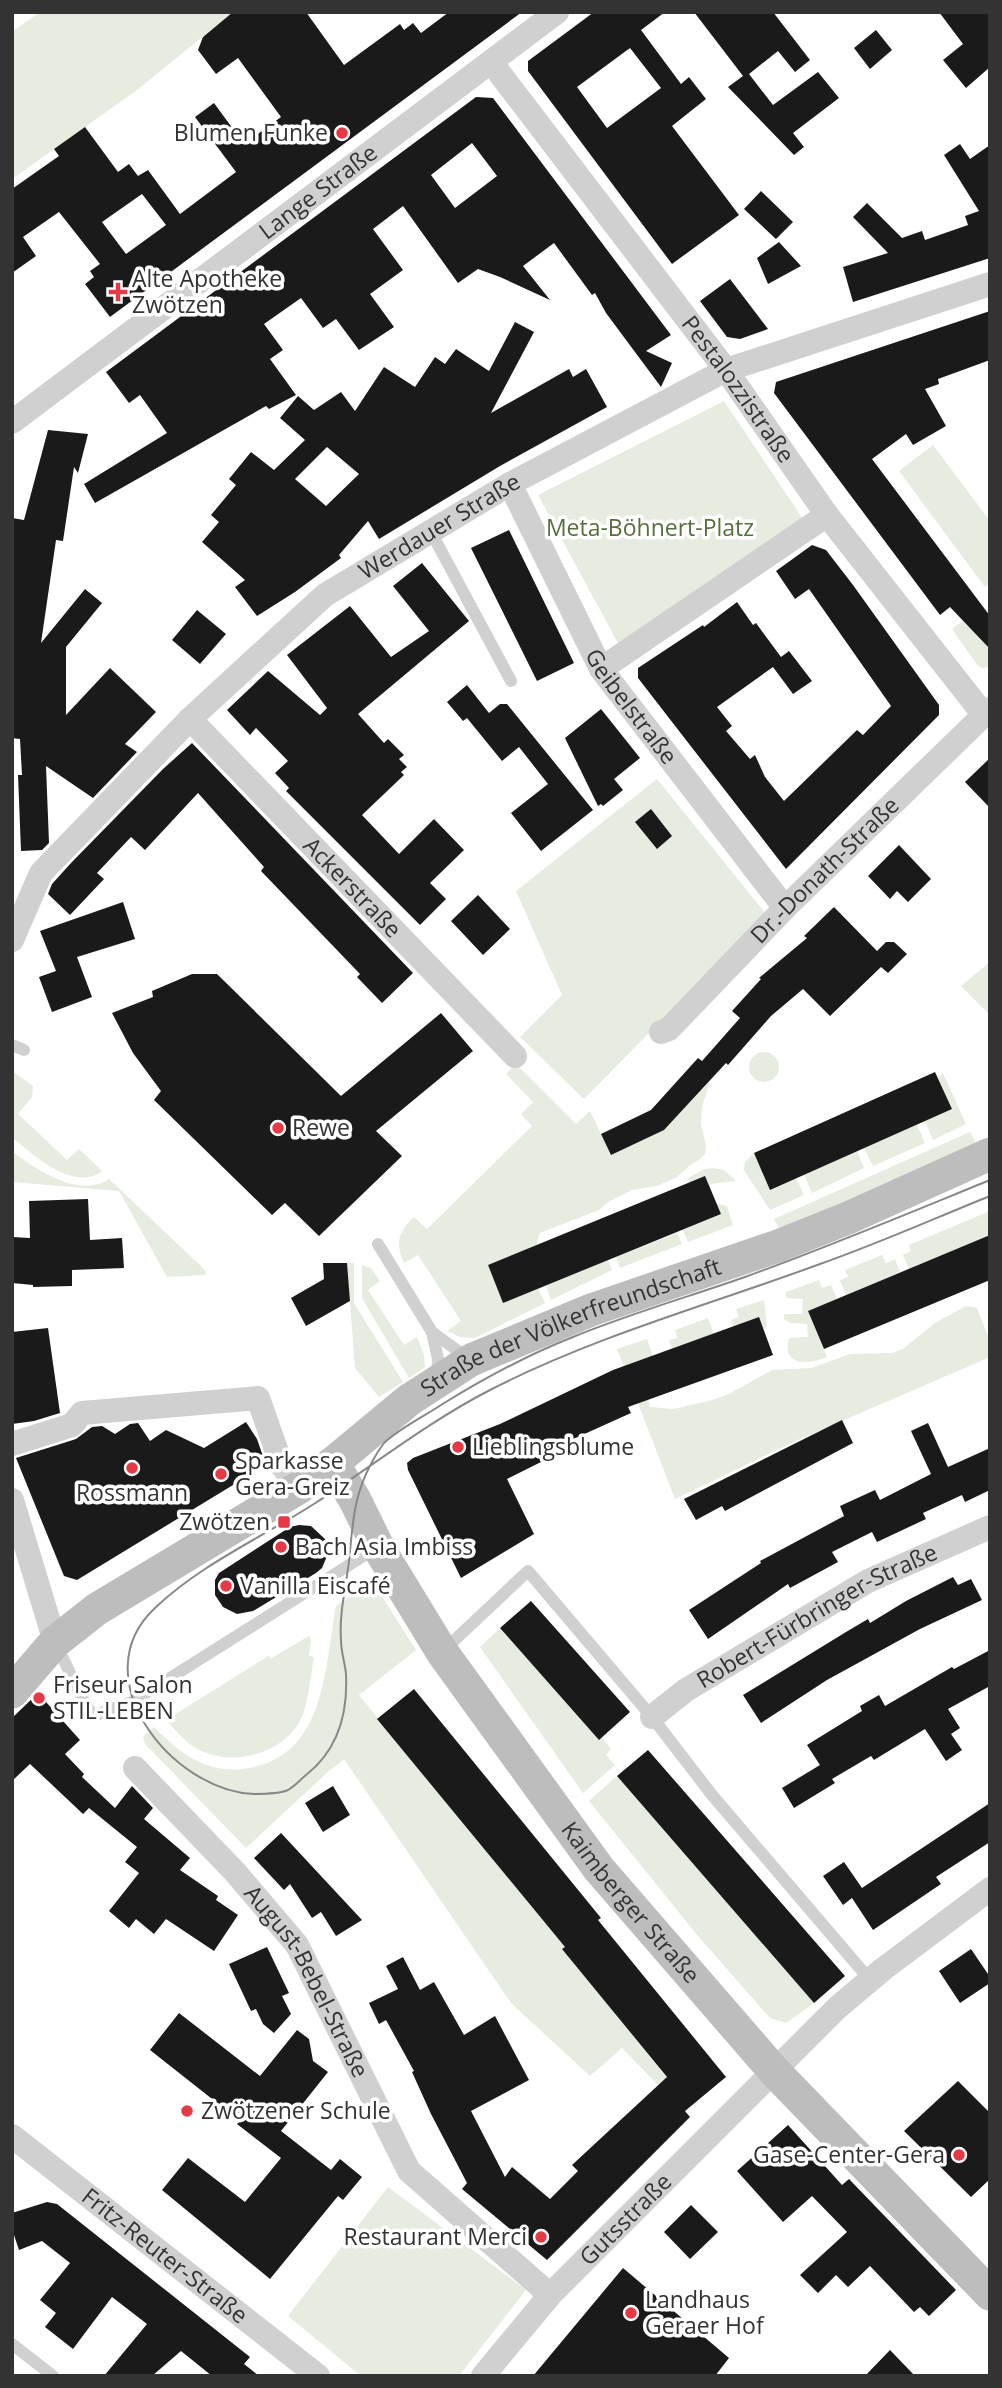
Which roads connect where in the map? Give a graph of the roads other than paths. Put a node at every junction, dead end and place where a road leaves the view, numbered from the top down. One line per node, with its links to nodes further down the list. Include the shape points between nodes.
1 (558, 12): 2 (street, Lange Straße)
2 (491, 62): 4 (street, Pestalozzistraße); 5 (street, Lange Straße)
3 (990, 284): 4 (street, Werdauer Straße)
4 (726, 370): 6 (street, Werdauer Straße); 7 (street, Pestalozzistraße)
5 (12, 422)
6 (510, 484): 8 (street, Werdauer Straße); 9 (street, Geibelstraße)
7 (827, 515): 9 (street); 11 (street, Pestalozzistraße)
8 (431, 531): 10 (lane); 12 (street, Werdauer Straße, via 325,595)
9 (601, 669): 13 (street, Geibelstraße)
10 (511, 681)
11 (987, 712): 13 (street, Dr.-Donath-Straße)
12 (190, 719): 14 (street, Werdauer Straße, via 41,873); 16 (street, Ackerstraße)
13 (785, 908): 15 (street, Dr.-Donath-Straße, via 669,1029)
14 (12, 940)
15 (661, 1032)
16 (515, 1056)
17 (990, 1154): 20 (main road, Straße der Völkerfreundschaft, via 779,1246 591,1310)
18 (378, 1244): 19 (lane)
19 (432, 1332): 20 (lane); 21 (lane)
20 (471, 1360): 21 (main road, Straße der Völkerfreundschaft)
21 (437, 1381): 23 (main road, Straße der Völkerfreundschaft)
22 (12, 1444): 24 (street, via 72,1425 82,1413 258,1398 282,1466)
23 (333, 1463): 24 (main road, Straße der Völkerfreundschaft); 27 (main road, Kaimberger Straße)
24 (300, 1487): 28 (main road, Straße der Völkerfreundschaft, via 97,1609)
25 (12, 1500): 28 (street)
26 (990, 1527): 31 (street, Robert-Fürbringer-Straße, via 869,1581 686,1690)
27 (378, 1547): 28 (lane, via 132,1702 104,1713 93,1716); 29 (main road, Kaimberger Straße)
28 (55, 1642): 30 (main road, Straße der Völkerfreundschaft)
29 (442, 1652): 31 (lane, via 528,1570); 35 (main road, Kaimberger Straße, via 599,1869)
30 (12, 1692)
31 (652, 1717): 34 (lane, via 712,1795)
32 (135, 1768): 38 (street, August-Bebel-Straße, via 235,1872 297,1945 409,2171)
33 (990, 1889): 34 (street, Gutsstraße)
34 (870, 1980): 35 (street, Gutsstraße)
35 (774, 2071): 37 (main road, Kaimberger Straße); 38 (street, Gutsstraße)
36 (14, 2142): 41 (street, Fritz-Reuter-Straße)
37 (990, 2294)
38 (550, 2295): 42 (street, Gutsstraße)
39 (12, 2344): 40 (lane)
40 (53, 2376)
41 (318, 2376)
42 (483, 2376)

